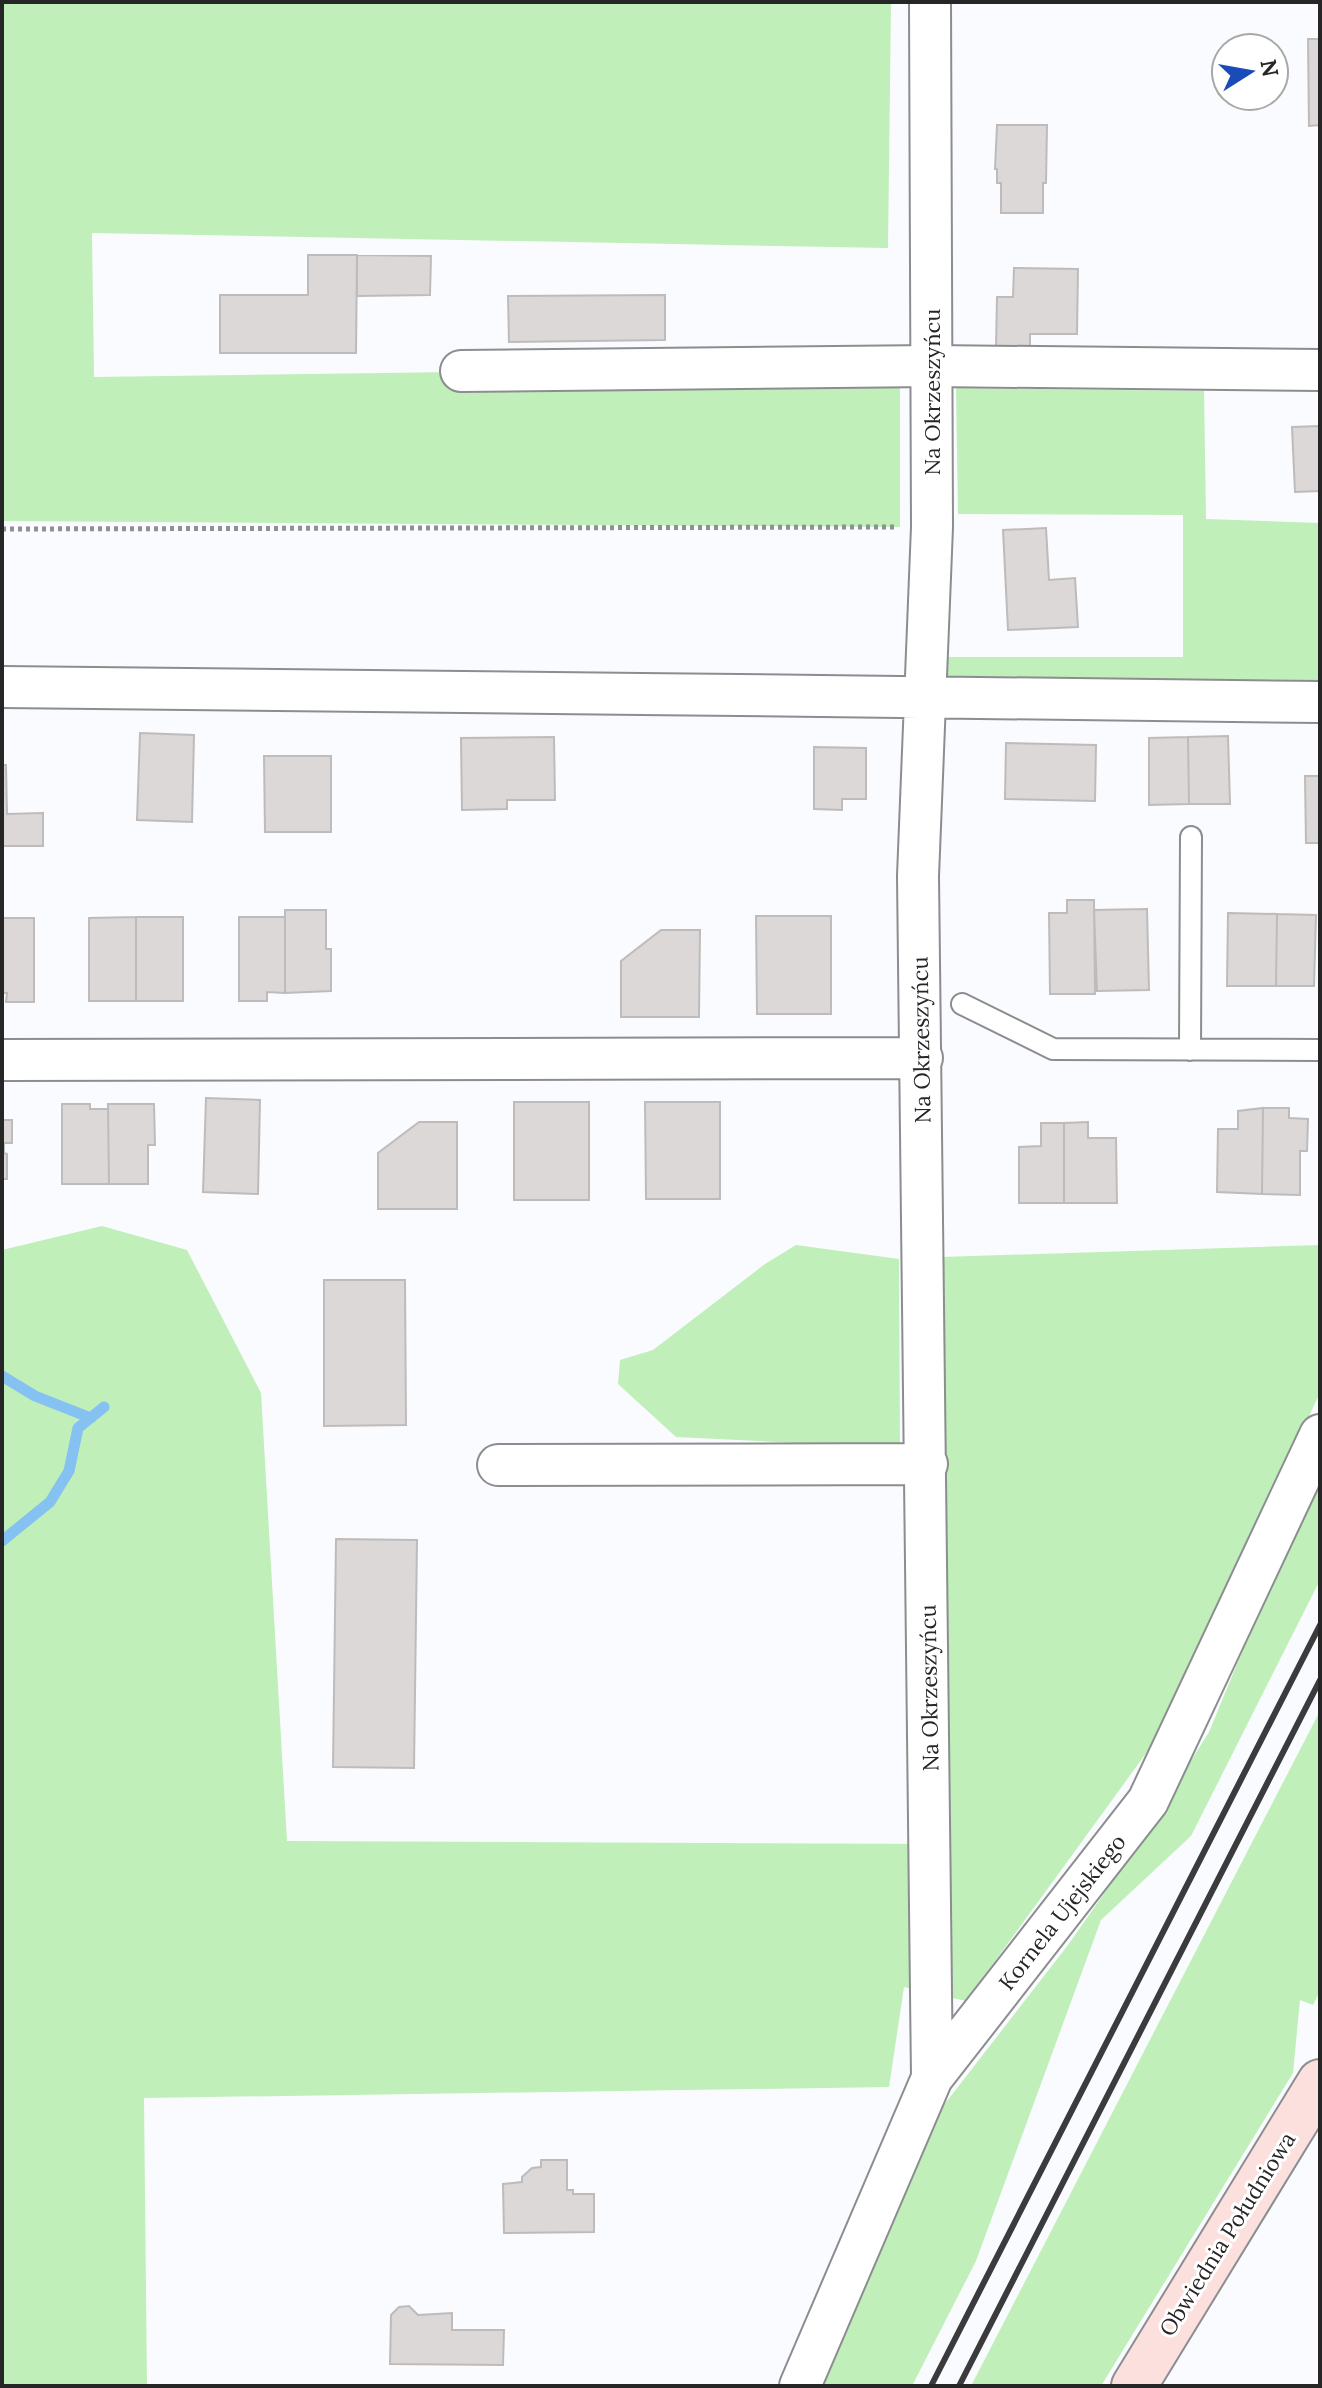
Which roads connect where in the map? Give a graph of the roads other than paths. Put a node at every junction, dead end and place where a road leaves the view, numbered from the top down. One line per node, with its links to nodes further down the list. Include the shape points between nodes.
1 (930, 2): 2 (street, Na Okrzeszyńcu)
2 (932, 366): 3 (street); 4 (street); 6 (street, Na Okrzeszyńcu)
3 (1320, 370)
4 (461, 371)
5 (2, 687): 6 (street)
6 (925, 695): 7 (street); 12 (street, Na Okrzeszyńcu, via 918,876)
7 (1320, 702)
8 (1191, 837): 10 (lane)
9 (962, 1004): 10 (lane, via 1053,1049)
10 (1190, 1050): 11 (lane)
11 (1320, 1050)
12 (922, 1058): 13 (street); 15 (street, Na Okrzeszyńcu)
13 (2, 1060)
14 (1320, 1435): 17 (street, Kornela Ujejskiego, via 1148,1801)
15 (927, 1464): 16 (street); 17 (street, Na Okrzeszyńcu)
16 (498, 1465)
17 (932, 2078): 19 (street, Kornela Ujejskiego)
18 (1320, 2082): 20 (main road, Obwiednia Południowa)
19 (800, 2386)
20 (1134, 2386)

